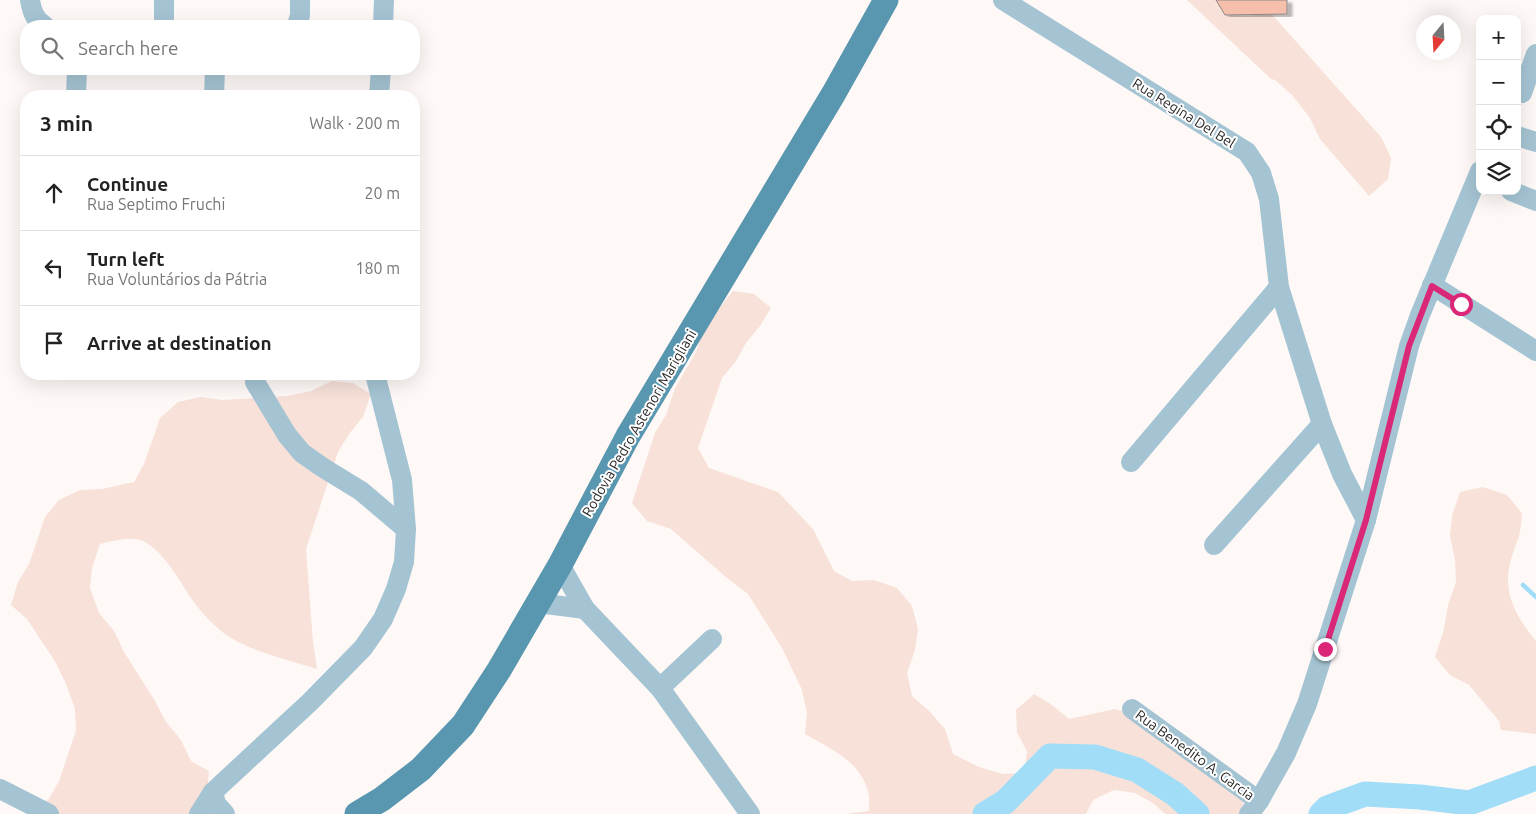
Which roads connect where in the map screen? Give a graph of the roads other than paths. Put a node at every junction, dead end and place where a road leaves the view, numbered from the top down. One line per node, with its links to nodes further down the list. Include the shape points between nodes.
1 (30, 0): 7 (street)
2 (164, 0): 8 (street)
3 (300, 0): 9 (street)
4 (384, 0): 10 (street)
5 (886, 0): 34 (main road, Rodovia Pedro Astenori Marigliani, via 834,93 628,436)
6 (1003, 0): 25 (street, Rua Regina Del Bel, via 1247,152 1261,173 1268,199)
7 (38, 20)
8 (164, 20)
9 (299, 20)
10 (383, 20)
11 (1536, 54): 18 (street)
12 (77, 75): 15 (street)
13 (215, 75): 16 (street)
14 (381, 75): 17 (street)
15 (76, 90)
16 (214, 90)
17 (379, 90)
18 (1525, 91)
19 (1521, 137): 20 (street)
20 (1536, 142)
21 (1476, 182): 24 (street)
22 (1521, 195): 23 (street)
23 (1536, 201)
24 (1432, 286): 26 (street); 31 (street, via 1409,346)
25 (1278, 287): 29 (street, Rua Regina Del Bel); 30 (street)
26 (1536, 351)
27 (377, 380): 32 (street, via 402,480)
28 (255, 382): 32 (street, via 287,435 302,452 361,491)
29 (1322, 424): 31 (street, Rua Regina Del Bel, via 1342,474); 33 (street)
30 (1131, 462)
31 (1366, 520): 42 (street, via 1307,704 1286,753)
32 (406, 529): 41 (street, via 404,562 396,589 383,619 363,648)
33 (1214, 545)
34 (560, 564): 35 (main road, Rodovia Pedro Astenori Marigliani); 36 (street)
35 (538, 603): 36 (street); 46 (main road, Rodovia Pedro Astenori Marigliani, via 463,725 421,769)
36 (585, 609): 38 (street)
37 (712, 638): 38 (street)
38 (660, 688): 47 (street)
39 (1132, 709): 42 (street, Rua Benedito A. Garcia)
40 (0, 789): 43 (street)
41 (213, 792): 44 (street); 45 (street, via 216,804)
42 (1254, 808)
43 (49, 814)
44 (199, 814)
45 (225, 814)
46 (357, 814)
47 (750, 814)

